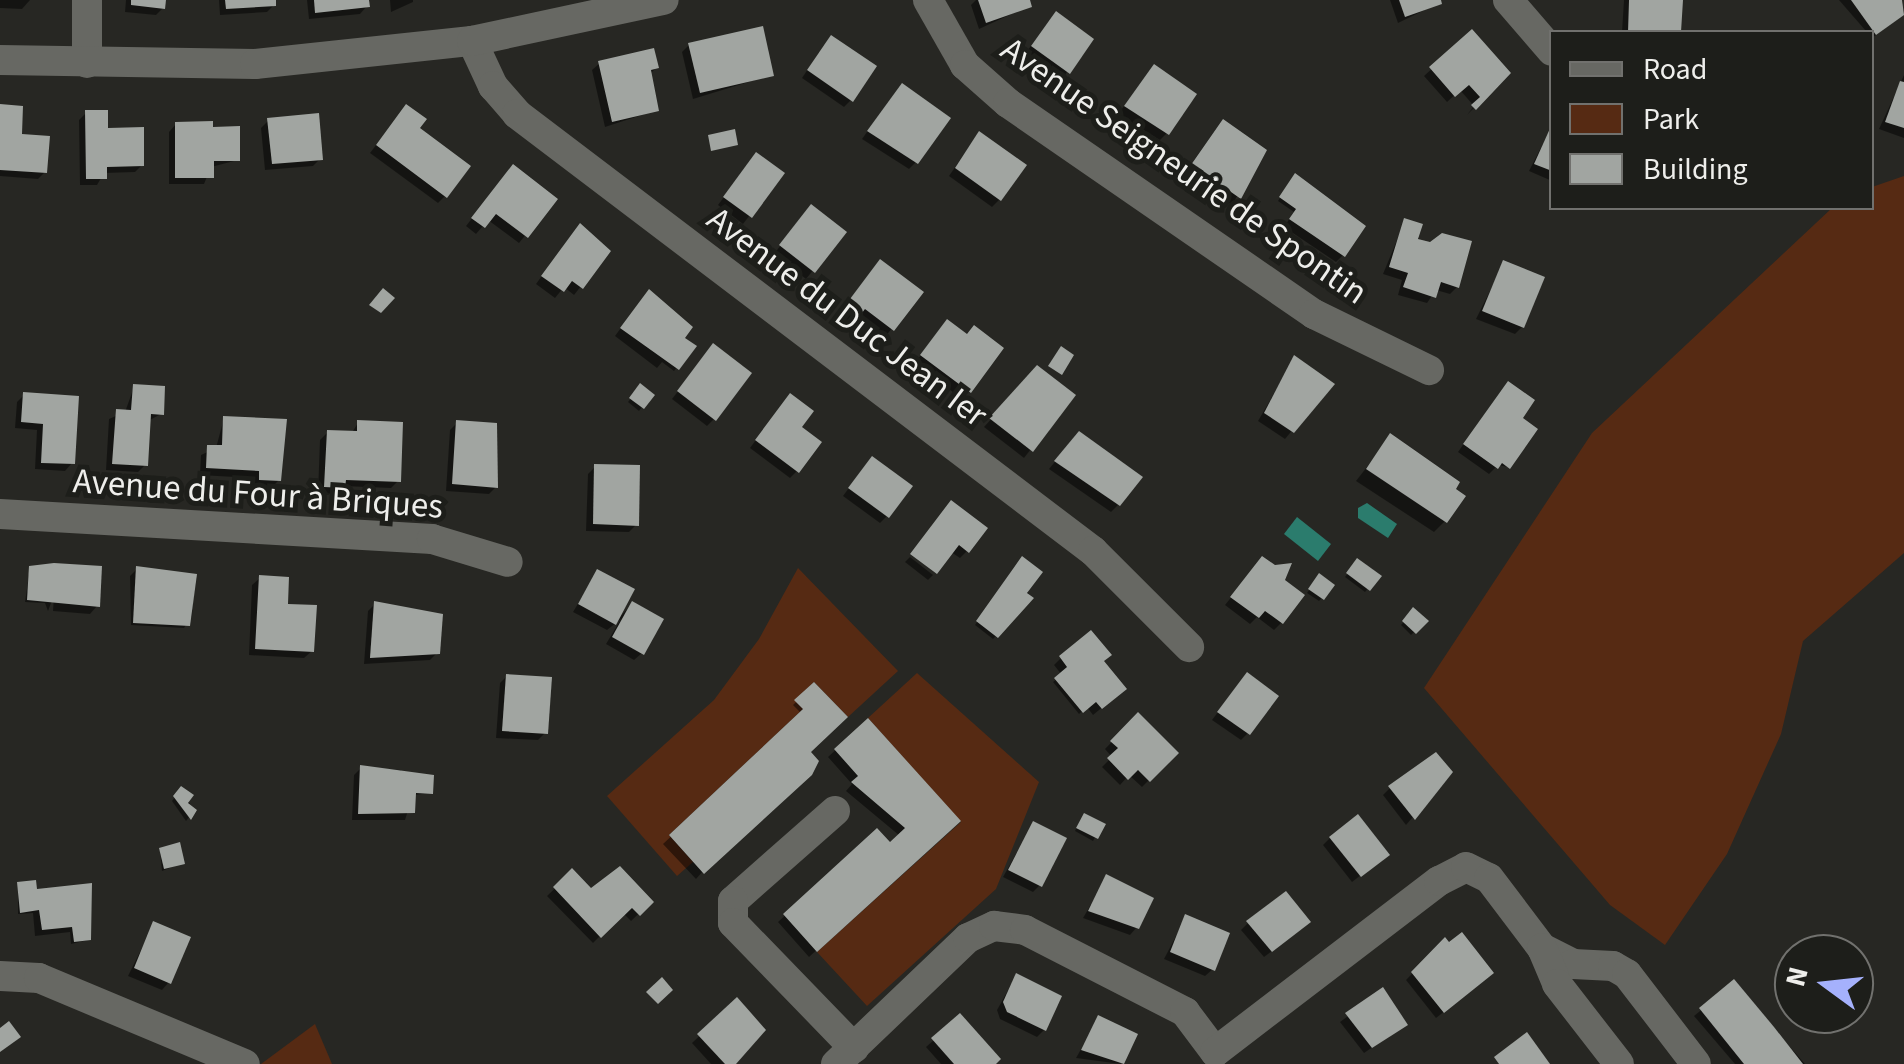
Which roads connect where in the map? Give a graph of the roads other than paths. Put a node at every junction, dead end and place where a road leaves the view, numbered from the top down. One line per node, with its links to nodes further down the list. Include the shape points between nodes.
1 (87, 0): 8 (street)
2 (664, 0): 5 (street)
3 (928, 0): 9 (street, Avenue Seigneurie de Spontin, via 965,65 1008,103 1314,314)
4 (1508, 0): 6 (street)
5 (472, 41): 8 (street, via 255,64); 12 (street, Avenue du Duc Jean Ier, via 493,86 518,114 1093,551)
6 (1549, 48)
7 (0, 60): 8 (street)
8 (87, 63)
9 (1429, 370)
10 (0, 514): 11 (street, Avenue du Four à Briques, via 432,539)
11 (508, 562)
12 (1189, 647)
13 (835, 811): 16 (street, via 733,901 733,922)
14 (1542, 948): 17 (street, via 1489,878 1466,868 1439,881); 19 (street, via 1557,984); 20 (street, via 1573,964 1613,966 1627,974)
15 (0, 976): 18 (street, via 39,978)
16 (845, 1056): 17 (street, via 968,938 994,926 1025,930 1185,1012)
17 (1219, 1058)
18 (245, 1064)
19 (1620, 1064)
20 (1696, 1064)

